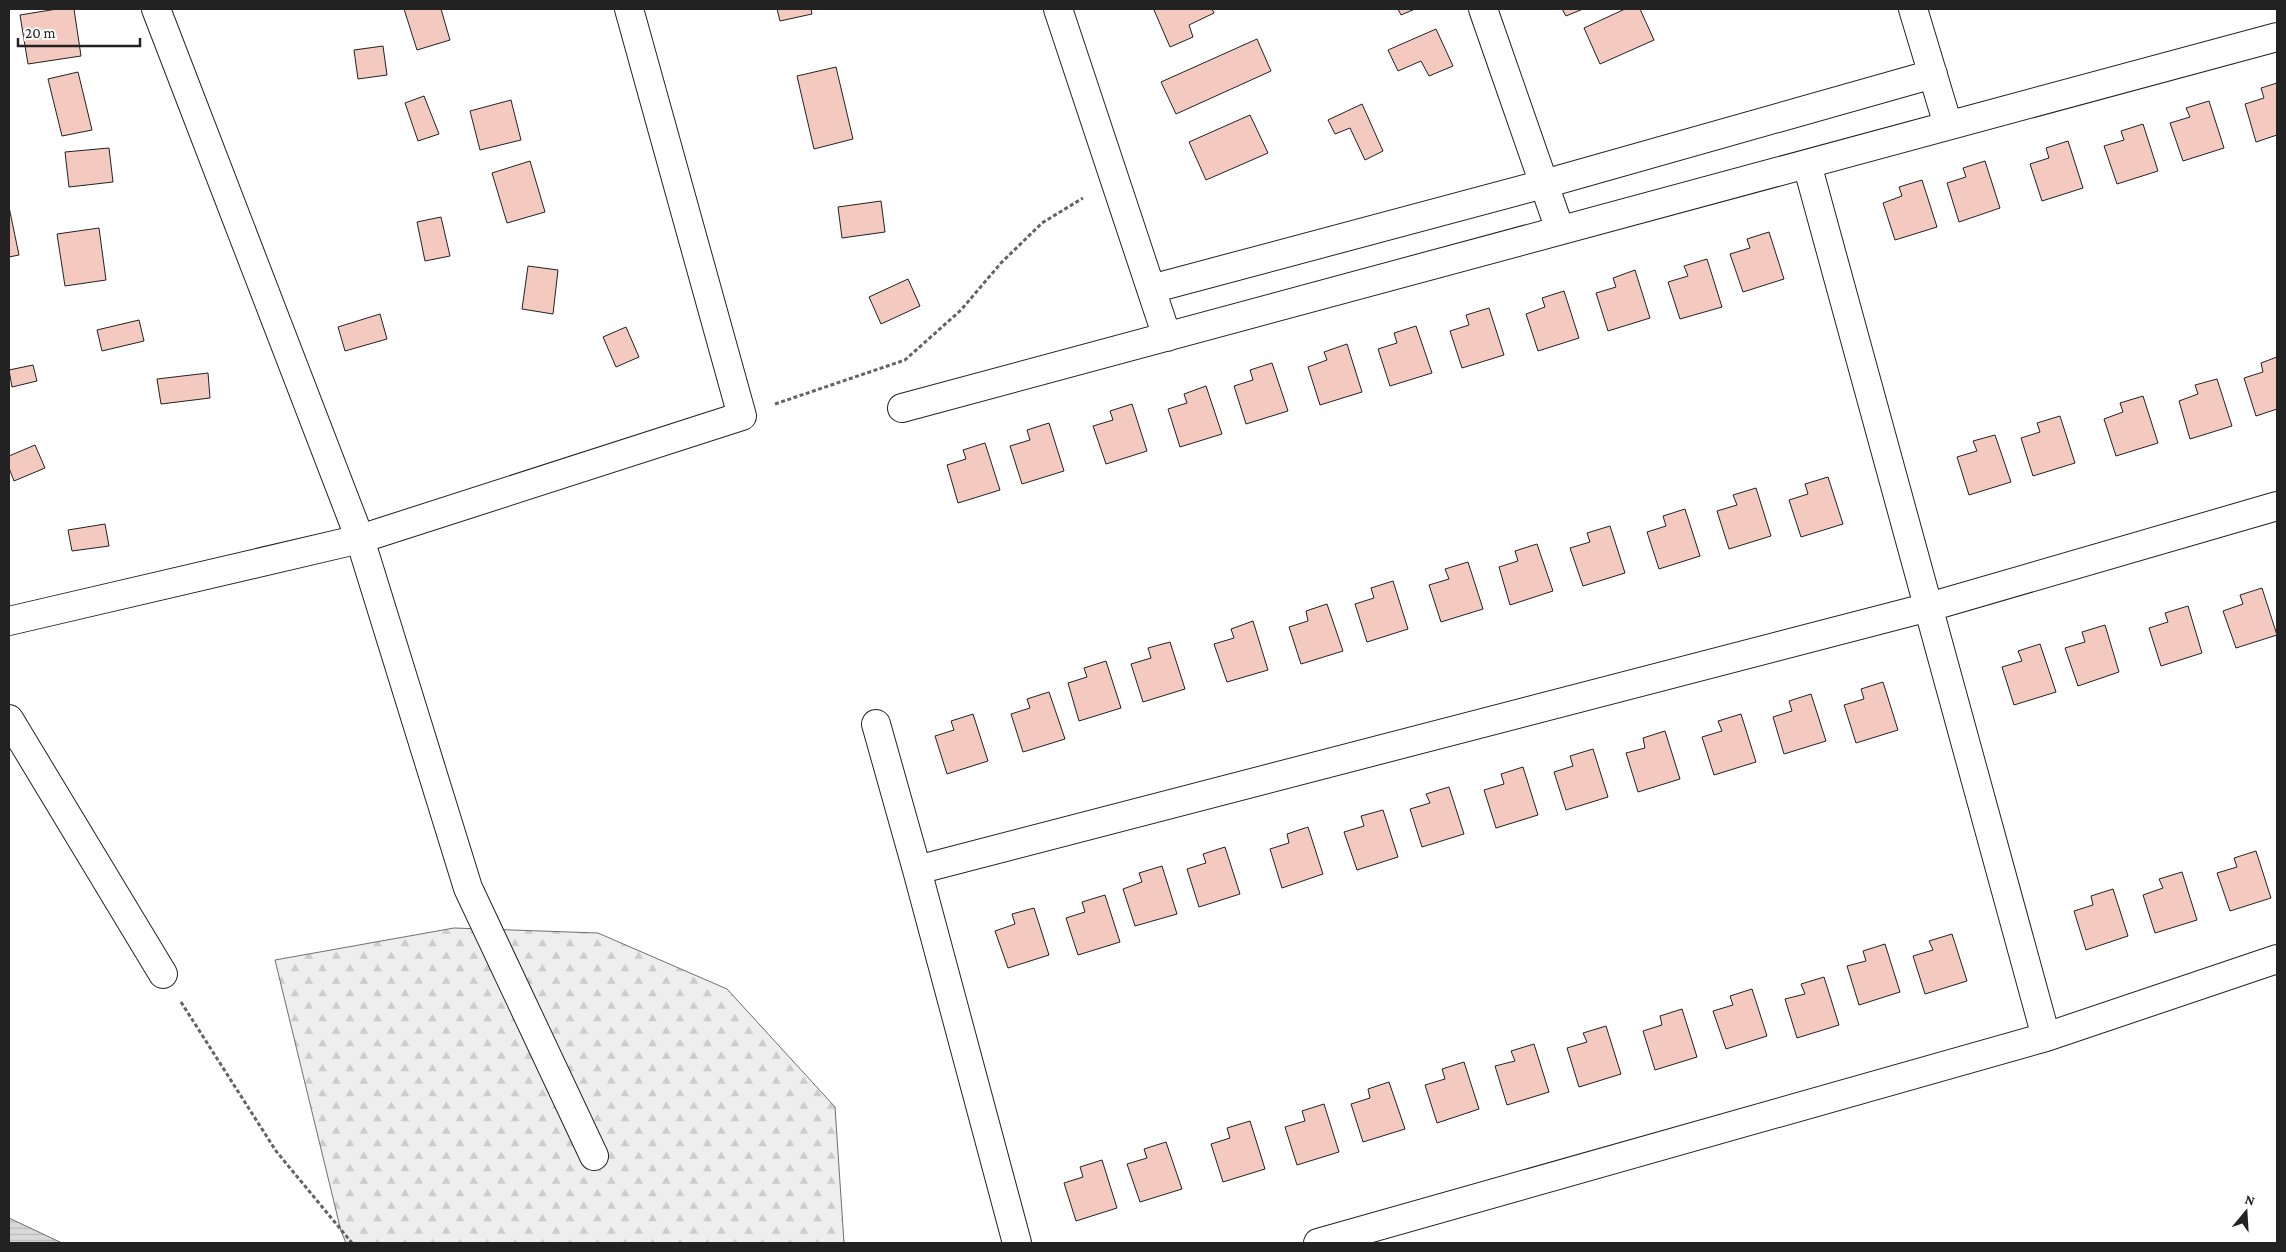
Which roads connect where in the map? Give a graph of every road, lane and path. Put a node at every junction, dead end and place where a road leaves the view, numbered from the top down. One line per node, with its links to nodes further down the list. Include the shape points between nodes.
1 (156, 9): 18 (street)
2 (629, 9): 16 (street)
3 (1058, 9): 10 (street)
4 (1483, 9): 11 (street)
5 (1913, 9): 7 (street)
6 (2277, 37): 8 (street)
7 (1933, 74): 8 (street); 11 (street)
8 (1948, 126): 9 (street)
9 (1807, 164): 12 (street); 19 (street)
10 (1114, 179): 13 (street); 16 (path, via 1042,223 1001,263 961,310 905,360)
11 (1544, 184): 12 (street); 13 (street)
12 (1560, 230): 14 (street)
13 (1151, 289): 14 (street)
14 (1166, 337): 15 (street)
15 (902, 408)
16 (742, 416): 18 (street)
17 (2277, 506): 19 (street)
18 (360, 539): 20 (street); 27 (street, via 468,888)
19 (1929, 608): 23 (street); 26 (street)
20 (9, 621)
21 (9, 719): 25 (street)
22 (876, 724): 23 (street)
23 (917, 870): 29 (street)
24 (2277, 959): 26 (street)
25 (163, 974): 28 (path, via 276,1151)
26 (2046, 1037): 30 (street)
27 (594, 1156)
28 (352, 1243)
29 (1018, 1243)
30 (1318, 1243)

